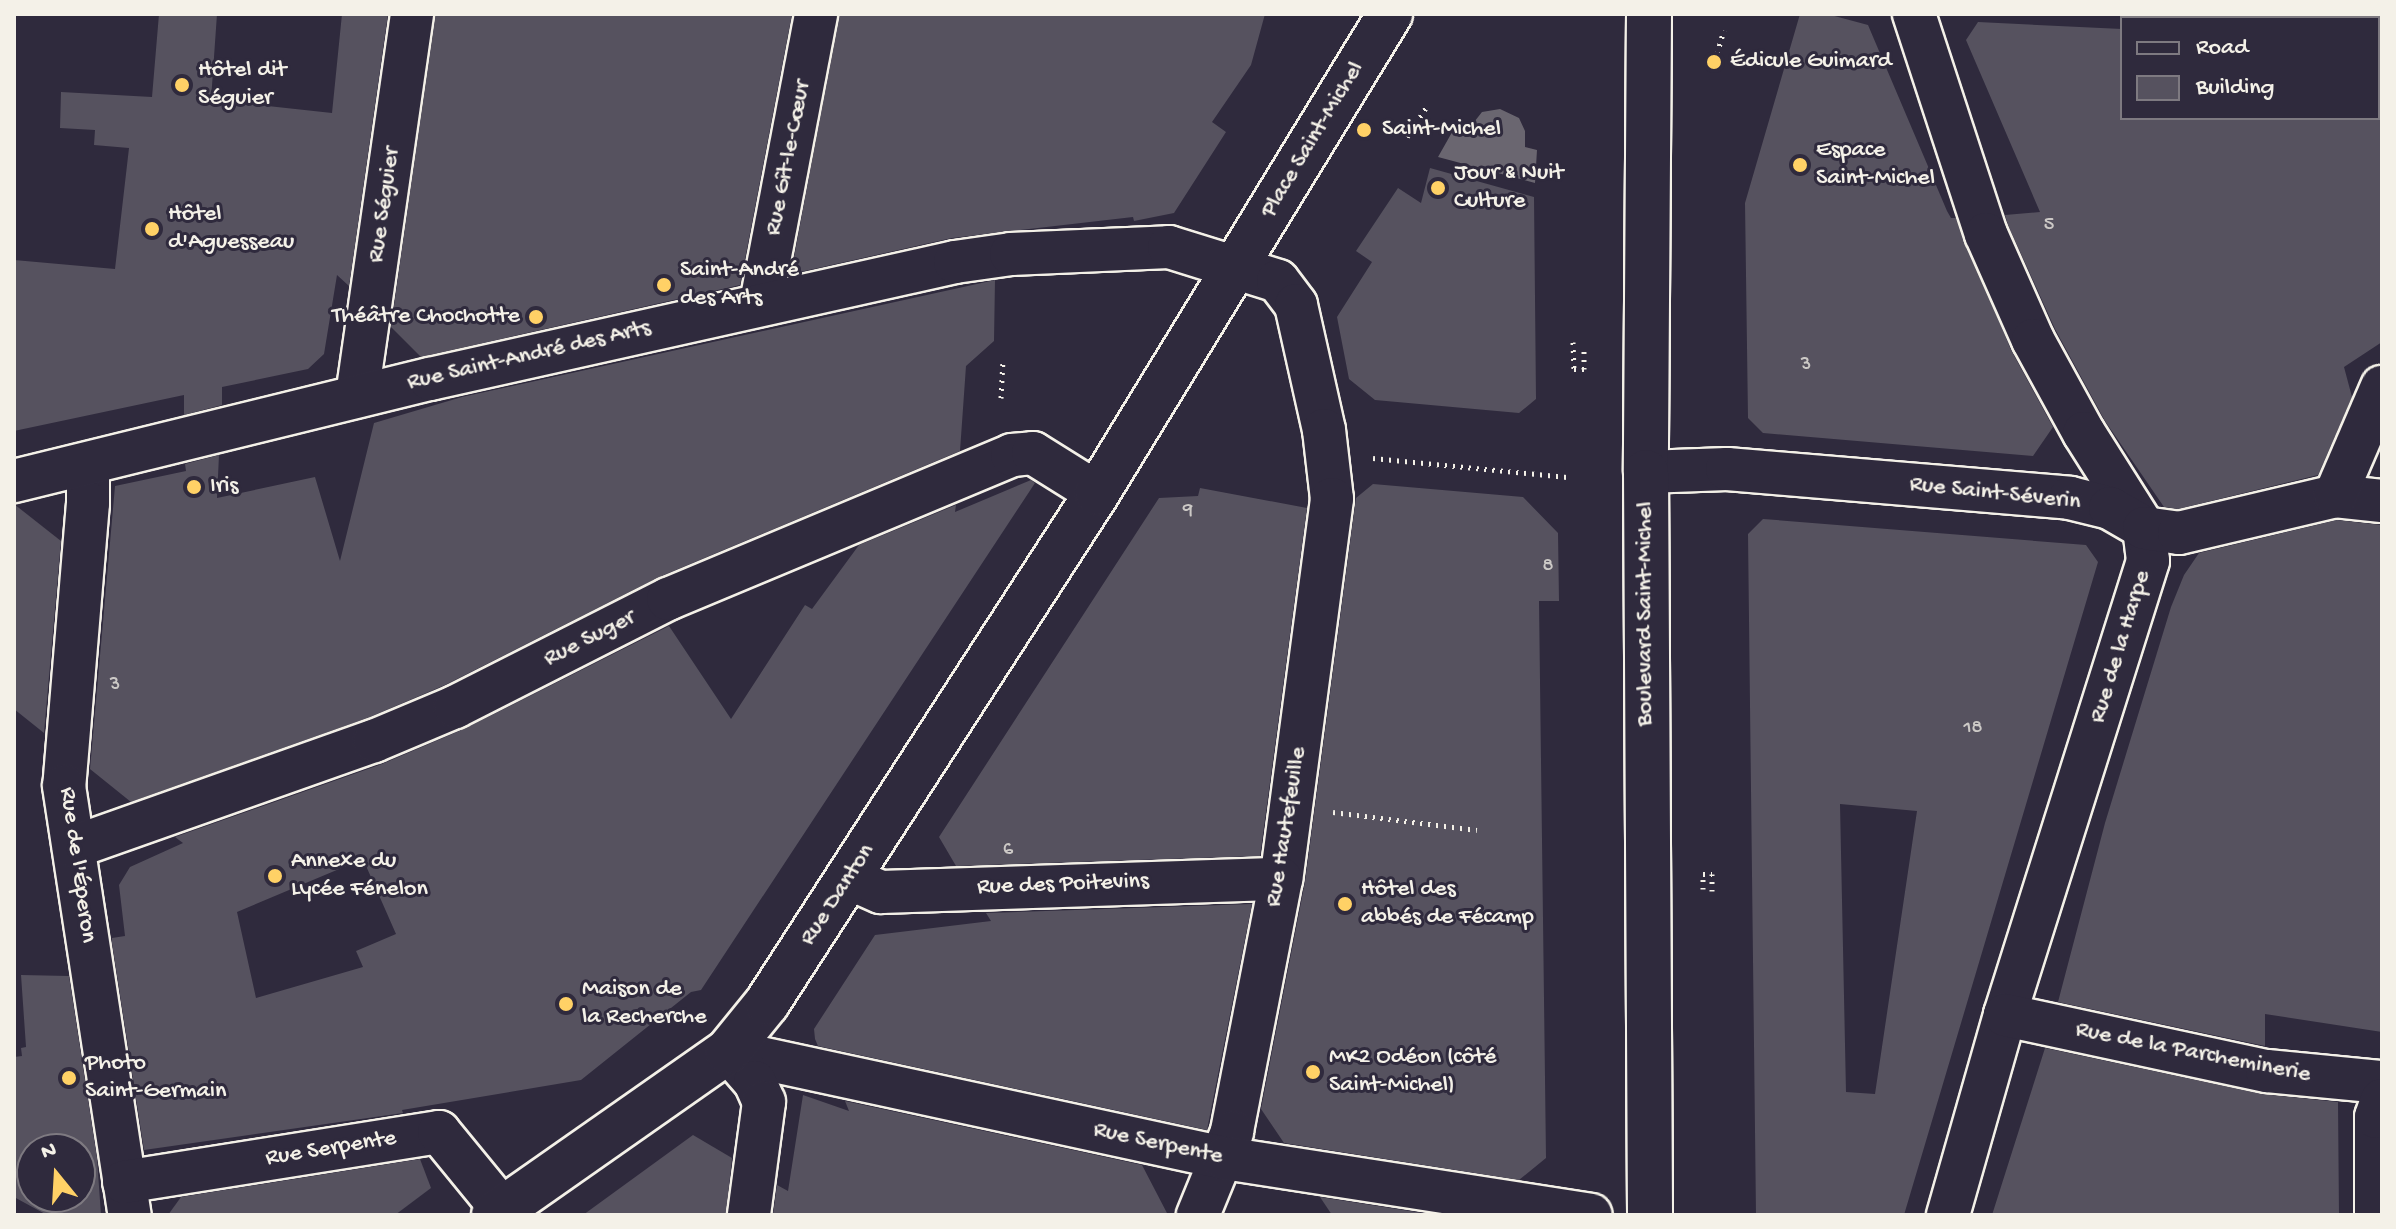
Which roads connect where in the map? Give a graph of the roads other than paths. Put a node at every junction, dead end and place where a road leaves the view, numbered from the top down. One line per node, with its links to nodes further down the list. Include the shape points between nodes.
1 (412, 14): 9 (street, Rue Séguier)
2 (816, 14): 7 (street, Rue Gît-le-Cœur)
3 (1390, 14): 6 (street, Place Saint-Michel)
4 (1649, 14): 11 (street, Boulevard Saint-Michel)
5 (1914, 14): 16 (street, Rue de la Harpe, via 1986,234 2033,340)
6 (1238, 267): 7 (street, Rue Saint-André des Arts, via 1169,247 1011,254); 13 (street, Place Saint-Michel); 19 (street, Rue Hautefeuille, via 1278,281 1296,305 1324,430 1332,499)
7 (761, 303): 9 (street, Rue Saint-André des Arts)
8 (2382, 387): 14 (street)
9 (357, 396): 10 (street, Rue Saint-André des Arts)
10 (88, 465): 12 (street, Rue Saint-André des Arts); 17 (street, Rue de l'Éperon, via 64,786)
11 (1646, 472): 16 (street, Rue Saint-Séverin, via 1727,469 2070,498 2110,508); 30 (street, Boulevard Saint-Michel)
12 (14, 481)
13 (1097, 493): 17 (street, Rue Suger, via 1033,453 1012,455 668,599 455,707 374,741); 18 (street, Rue Danton)
14 (2335, 496): 15 (street, Rue Saint-Séverin); 16 (street, Rue Saint-Séverin, via 2179,533)
15 (2382, 501)
16 (2144, 528): 20 (street, Rue de la Harpe, via 2148,561)
17 (74, 847): 25 (street, Rue de l'Éperon)
18 (849, 878): 19 (street, Rue des Poitevins, via 881,892); 21 (street, Rue Danton, via 767,1003)
19 (1281, 879): 24 (street, Rue Hautefeuille)
20 (2005, 1015): 22 (street, Rue de la Parcheminerie, via 2267,1071); 31 (street, Rue de la Harpe)
21 (728, 1051): 24 (street, Rue Serpente); 26 (street, Rue Danton); 27 (street, via 755,1082 764,1102)
22 (2382, 1082)
23 (2382, 1100): 32 (street, via 2376,1117)
24 (1224, 1158): 28 (street, Rue Hautefeuille); 29 (street, Rue Serpente)
25 (127, 1198): 26 (street, Rue Serpente, via 439,1132)
26 (498, 1212)
27 (749, 1215)
28 (1198, 1215)
29 (1591, 1215)
30 (1650, 1215)
31 (1948, 1215)
32 (2376, 1215)

